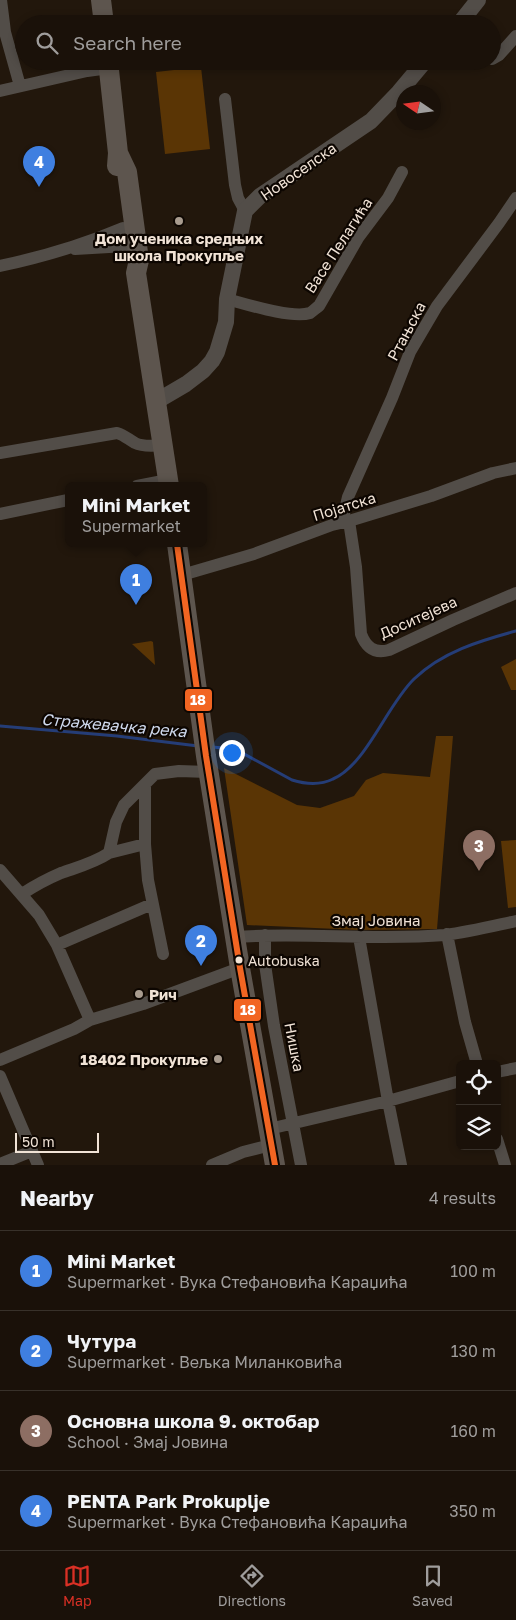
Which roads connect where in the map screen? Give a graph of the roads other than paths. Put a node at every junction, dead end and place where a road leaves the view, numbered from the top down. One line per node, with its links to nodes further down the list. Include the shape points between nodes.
1 (1, 0): 6 (street)
2 (100, 0): 4 (main road)
3 (478, 0): 5 (street)
4 (102, 15)
5 (466, 15)
6 (2, 32): 12 (street)
7 (516, 36): 8 (street)
8 (501, 53)
9 (90, 70): 12 (street)
10 (110, 70): 15 (main road)
11 (417, 70): 18 (street, Новоселска, via 371,121 260,196)
12 (20, 86): 13 (street)
13 (0, 91)
14 (225, 99): 18 (street, via 235,185)
15 (118, 153): 19 (main road, via 116,174); 22 (main road, via 127,172 139,260)
16 (402, 172): 23 (street, Васе Пелагића, via 388,198 358,238 319,306 311,312 284,313)
17 (516, 198): 31 (street, Ртањска, via 437,306 410,352 348,497)
18 (246, 211): 23 (street, Новоселска)
19 (124, 237): 20 (street, via 86,249); 20 (street, via 84,242); 22 (main road, via 128,264)
20 (70, 249): 21 (street)
21 (0, 266)
22 (136, 273): 24 (main road)
23 (227, 299): 24 (street, Новоселска, via 221,343 212,361)
24 (157, 402): 25 (main road)
25 (163, 445): 26 (street, via 143,446 117,433); 28 (main road)
26 (0, 453)
27 (516, 468): 31 (street, Појатска)
28 (168, 482)
29 (65, 501): 30 (street)
30 (0, 514)
31 (346, 522): 33 (street, Појатска); 34 (street, Доситејева, via 353,542 361,634 372,650 389,650)
32 (177, 547): 33 (main road)
33 (182, 575): 35 (main road)
34 (516, 593)
35 (207, 764): 36 (street, via 155,774); 45 (main road)
36 (144, 784): 37 (street); 38 (street, via 124,805)
37 (145, 844): 38 (street); 41 (street)
38 (109, 852): 40 (street, via 98,861 60,874)
39 (0, 870): 40 (street)
40 (22, 894): 47 (street)
41 (152, 904): 47 (street); 48 (street)
42 (516, 921): 43 (street, Змај Јовина)
43 (447, 934): 46 (street, Змај Јовина); 52 (street)
44 (265, 935): 45 (street, Змај Јовина); 46 (street, Змај Јовина); 58 (street, Нишка, via 265,964 274,1026)
45 (235, 937): 49 (main road)
46 (359, 938): 57 (street)
47 (58, 945): 50 (street)
48 (163, 954)
49 (240, 968): 50 (street); 59 (main road)
50 (90, 1020): 51 (street)
51 (0, 1060)
52 (476, 1060)
53 (516, 1068): 54 (street)
54 (501, 1071)
55 (0, 1076): 61 (street)
56 (456, 1082): 57 (street)
57 (388, 1101): 58 (street); 67 (street)
58 (293, 1124): 59 (street); 66 (street, Нишка)
59 (270, 1137): 64 (street); 65 (main road)
60 (500, 1150): 68 (street)
61 (32, 1151): 62 (street); 63 (street)
62 (0, 1164)
63 (38, 1165)
64 (212, 1165)
65 (275, 1165)
66 (301, 1165)
67 (401, 1165)
68 (505, 1165)

